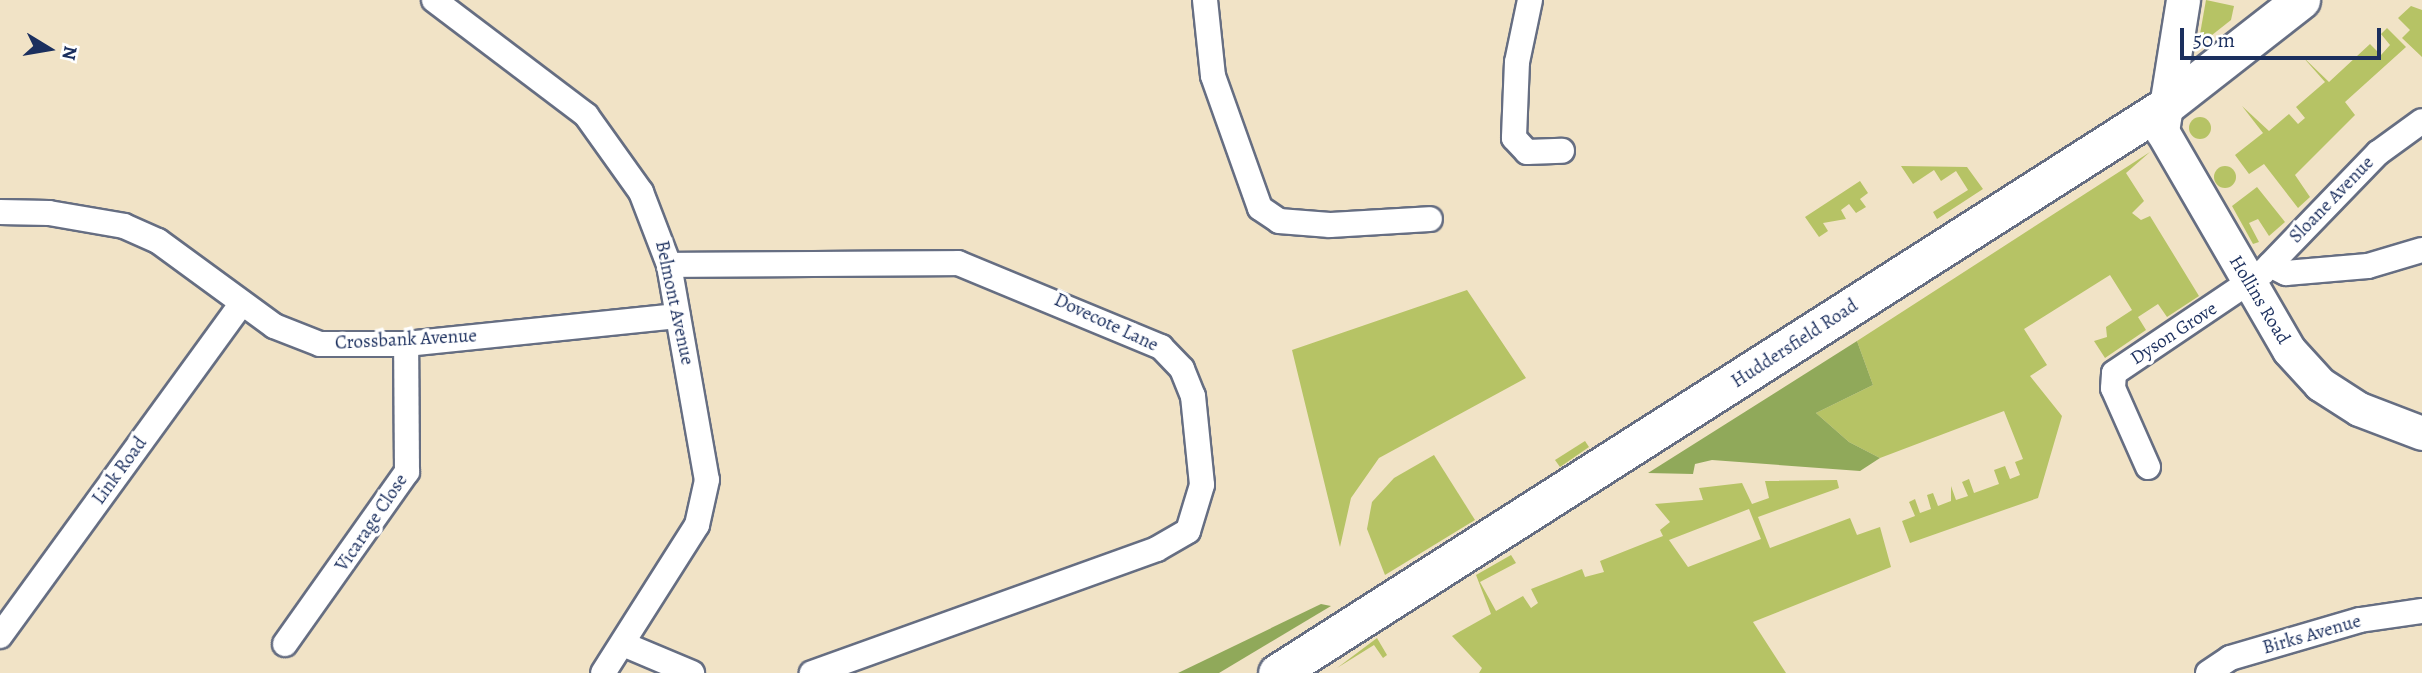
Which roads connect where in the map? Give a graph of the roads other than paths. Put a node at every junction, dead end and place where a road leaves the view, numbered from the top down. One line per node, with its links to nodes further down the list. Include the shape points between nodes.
1 (434, 0): 12 (street, Belmont Avenue, via 586,115 641,192)
2 (1205, 0): 10 (street, via 1213,76 1260,208 1279,221 1330,225)
3 (1530, 0): 8 (street, via 1517,62 1514,138 1527,152)
4 (2183, 0): 6 (street, Hollins Road)
5 (2301, 0): 6 (main road, Huddersfield Road)
6 (2164, 107): 13 (street, Hollins Road, via 2162,131); 26 (main road, Huddersfield Road)
7 (2422, 121): 13 (street, Sloane Avenue, via 2378,153)
8 (1562, 151)
9 (0, 212): 14 (street, Crossbank Avenue, via 49,213 124,226 158,241)
10 (1430, 219)
11 (2422, 250): 13 (street, via 2368,266)
12 (669, 265): 15 (street, Belmont Avenue); 25 (street, Dovecote Lane, via 958,263 1161,347 1182,369 1193,396 1202,485 1188,531 1157,549)
13 (2259, 274): 17 (street, Hollins Road, via 2289,350 2320,384 2359,409); 18 (street, Dyson Grove, via 2114,373 2113,388)
14 (240, 306): 16 (street, Crossbank Avenue, via 311,342); 20 (street, Link Road)
15 (678, 316): 16 (street, Crossbank Avenue); 22 (street, Belmont Avenue, via 707,480 697,525)
16 (406, 344): 21 (street, Vicarage Close, via 407,472)
17 (2422, 433)
18 (2148, 467)
19 (2422, 611): 27 (street, Birks Avenue, via 2360,620 2230,658)
20 (0, 636)
21 (285, 644)
22 (623, 644): 23 (street, Belmont Avenue); 24 (street)
23 (603, 673)
24 (692, 673)
25 (813, 673)
26 (1277, 673)
27 (2208, 673)

